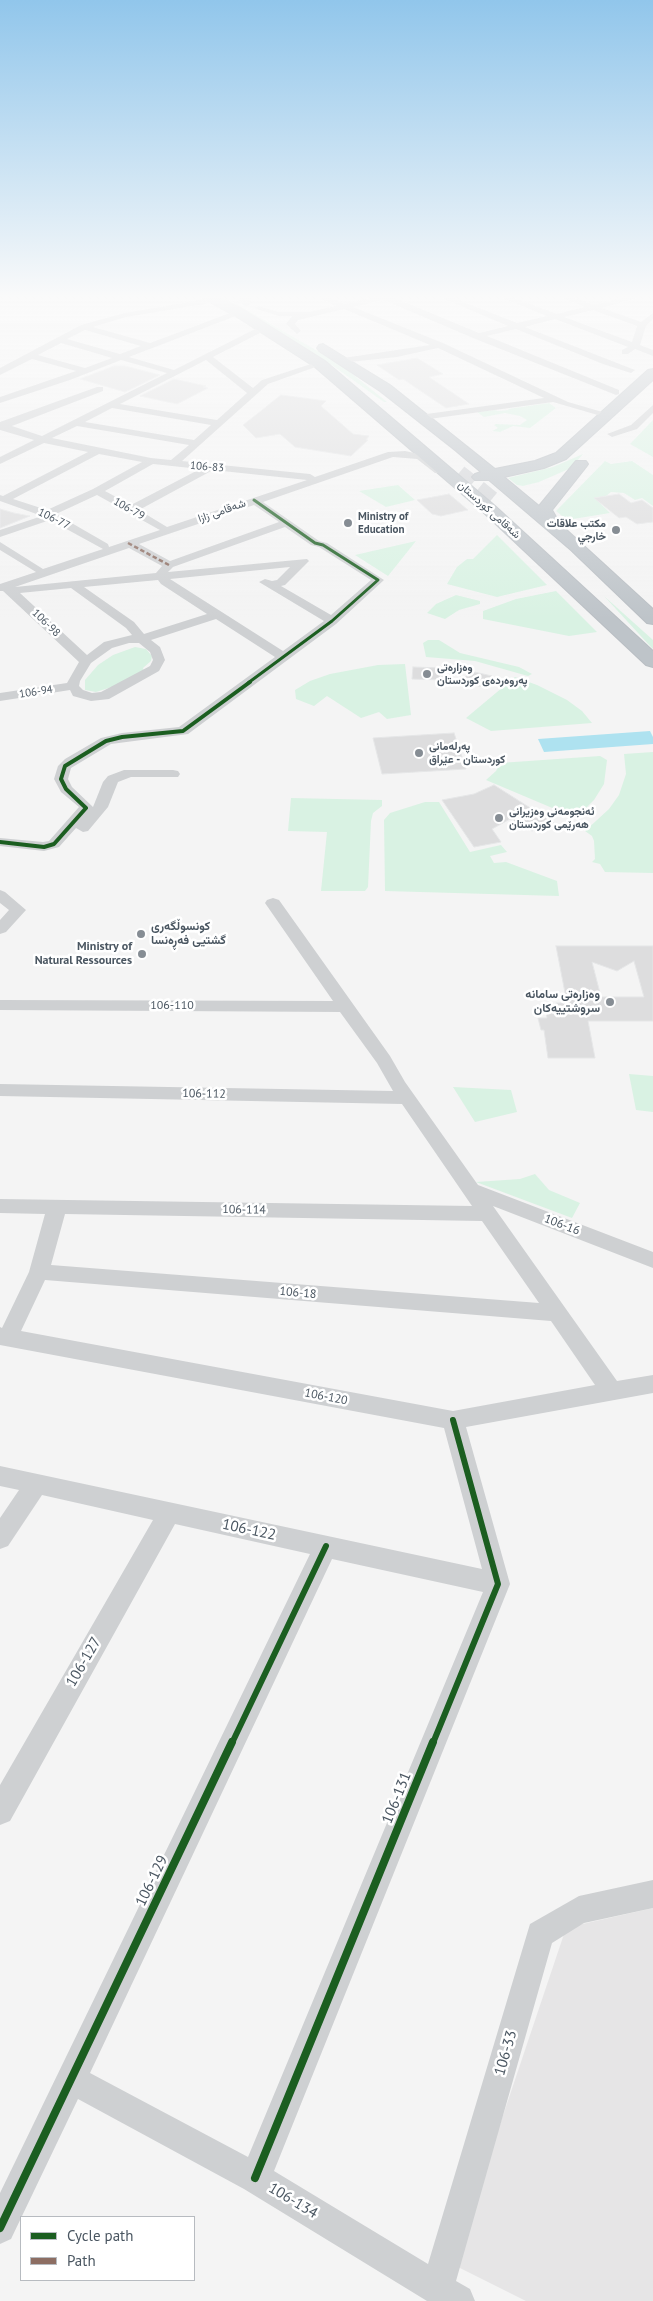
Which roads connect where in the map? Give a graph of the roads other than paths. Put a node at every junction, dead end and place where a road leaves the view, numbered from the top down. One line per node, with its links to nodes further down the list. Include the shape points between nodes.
1 (59, 404): 22 (street)
2 (111, 404): 20 (street)
3 (113, 404): 21 (street)
4 (239, 404): 21 (street)
5 (367, 404): 17 (highway, شەقامی کوردستان)
6 (379, 404): 38 (highway, شەقامی کوردستان)
7 (389, 404): 38 (highway, شەقامی کوردستان)
8 (405, 404): 19 (highway, شەقامی کوردستان)
9 (516, 404): 19 (street)
10 (570, 404): 16 (street)
11 (586, 404): 16 (street)
12 (603, 404): 18 (street, via 598,409)
13 (611, 404): 18 (highway)
14 (642, 404): 23 (highway)
15 (653, 408): 23 (street, via 634,427)
16 (582, 409): 18 (street)
17 (373, 410): 36 (street, شەقامی زازا, via 401,443); 38 (highway, شەقامی کوردستان)
18 (602, 415): 26 (highway)
19 (422, 417): 27 (highway, شەقامی کوردستان)
20 (76, 423): 24 (street); 25 (street)
21 (219, 423): 25 (street)
22 (1, 426): 24 (street)
23 (608, 437)
24 (45, 440): 28 (street, 106-83); 29 (street)
25 (196, 443): 32 (street)
26 (576, 443): 27 (highway, via 545,455 520,458); 42 (highway)
27 (460, 447): 42 (highway, شەقامی کوردستان)
28 (97, 451): 30 (street, 106-83); 43 (street)
29 (0, 461)
30 (150, 461): 32 (street, 106-83); 41 (street)
31 (427, 461): 33 (street); 42 (street, شەقامی زازا, via 468,496); 44 (street, شەقامی زازا, via 413,455 392,454)
32 (173, 464): 34 (street, 106-83)
33 (404, 465)
34 (211, 467): 36 (street, 106-83); 45 (street)
35 (378, 470): 37 (street)
36 (310, 477): 49 (street, شەقامی زازا)
37 (336, 478)
38 (468, 478): 42 (highway, via 477,493)
39 (546, 482): 48 (highway, via 560,477 586,459 544,510)
40 (528, 487): 42 (highway)
41 (97, 491): 45 (street, 106-79); 46 (street)
42 (499, 492): 48 (highway, شەقامی کوردستان); 66 (highway, شەقامی کوردستان); 68 (highway, شەقامی کوردستان); 71 (highway, شەقامی کوردستان)
43 (2, 498): 46 (street, 106-77)
44 (259, 499): 47 (street); 51 (street, شەقامی زازا); 53 (street, via 325,540)
45 (130, 509): 49 (street, 106-79)
46 (49, 515): 50 (street); 54 (street, 106-77)
47 (287, 523): 53 (street); 56 (street)
48 (553, 526): 64 (highway, شەقامی کوردستان)
49 (162, 527): 54 (street, شەقامی زازا)
50 (0, 534)
51 (128, 543): 56 (street); 62 (street, شەقامی زازا)
52 (0, 545): 58 (street)
53 (323, 545): 55 (street, via 316,547); 65 (street, via 378,580)
54 (104, 546): 58 (street, شەقامی زازا)
55 (300, 563): 57 (street); 61 (street, via 281,583)
56 (169, 565): 59 (street)
57 (242, 568): 59 (street); 61 (street)
58 (38, 569): 62 (street, شەقامی زازا)
59 (161, 576): 60 (street); 63 (street, via 165,582)
60 (72, 584): 62 (street); 67 (street, via 130,625)
61 (271, 585): 65 (street)
62 (4, 587): 70 (street, 106-98)
63 (216, 615): 67 (street); 69 (street)
64 (653, 619)
65 (332, 621): 69 (street)
66 (653, 630)
67 (142, 639): 70 (street, via 108,645); 72 (street, via 150,643 158,655 155,668 104,696 83,696)
68 (653, 654)
69 (284, 657): 75 (street, via 183,731 106,741 65,766 61,779 66,789 86,808 54,844)
70 (86, 661): 72 (street)
71 (653, 661)
72 (73, 686): 73 (street, 106-94)
73 (0, 697)
74 (173, 774): 76 (street, via 129,773 113,778 101,807 67,847 57,852)
75 (0, 842)
76 (0, 850)
77 (0, 895): 79 (street)
78 (273, 903): 83 (street)
79 (18, 910): 80 (street); 81 (street)
80 (0, 911)
81 (0, 929)
82 (0, 1005): 83 (street, 106-110)
83 (345, 1007): 85 (street)
84 (0, 1090): 85 (street, 106-112)
85 (407, 1098): 86 (street)
86 (471, 1190): 89 (street); 90 (street, 106-16)
87 (0, 1206): 88 (street, 106-114)
88 (56, 1206): 89 (street, 106-114); 91 (street)
89 (488, 1214): 92 (street)
90 (653, 1260)
91 (39, 1272): 92 (street, 106-18); 93 (street)
92 (557, 1314): 95 (street)
93 (4, 1337): 96 (street, 106-120)
94 (653, 1384): 95 (street, 106-120)
95 (611, 1391): 96 (street, 106-120)
96 (453, 1420): 102 (street)
97 (0, 1476): 98 (street, 106-122)
98 (36, 1484): 99 (street, 106-122); 100 (street)
99 (169, 1513): 101 (street, 106-122); 103 (street, 106-127)
100 (0, 1538)
101 (326, 1546): 102 (street, 106-122); 105 (street, 106-129)
102 (498, 1584): 106 (street, 106-131)
103 (0, 1811)
104 (653, 1894): 108 (street, 106-33, via 579,1910 540,1934)
105 (71, 2079): 106 (street, 106-134); 107 (street, 106-129)
106 (254, 2178): 108 (street, 106-134)
107 (0, 2228)
108 (448, 2295)

